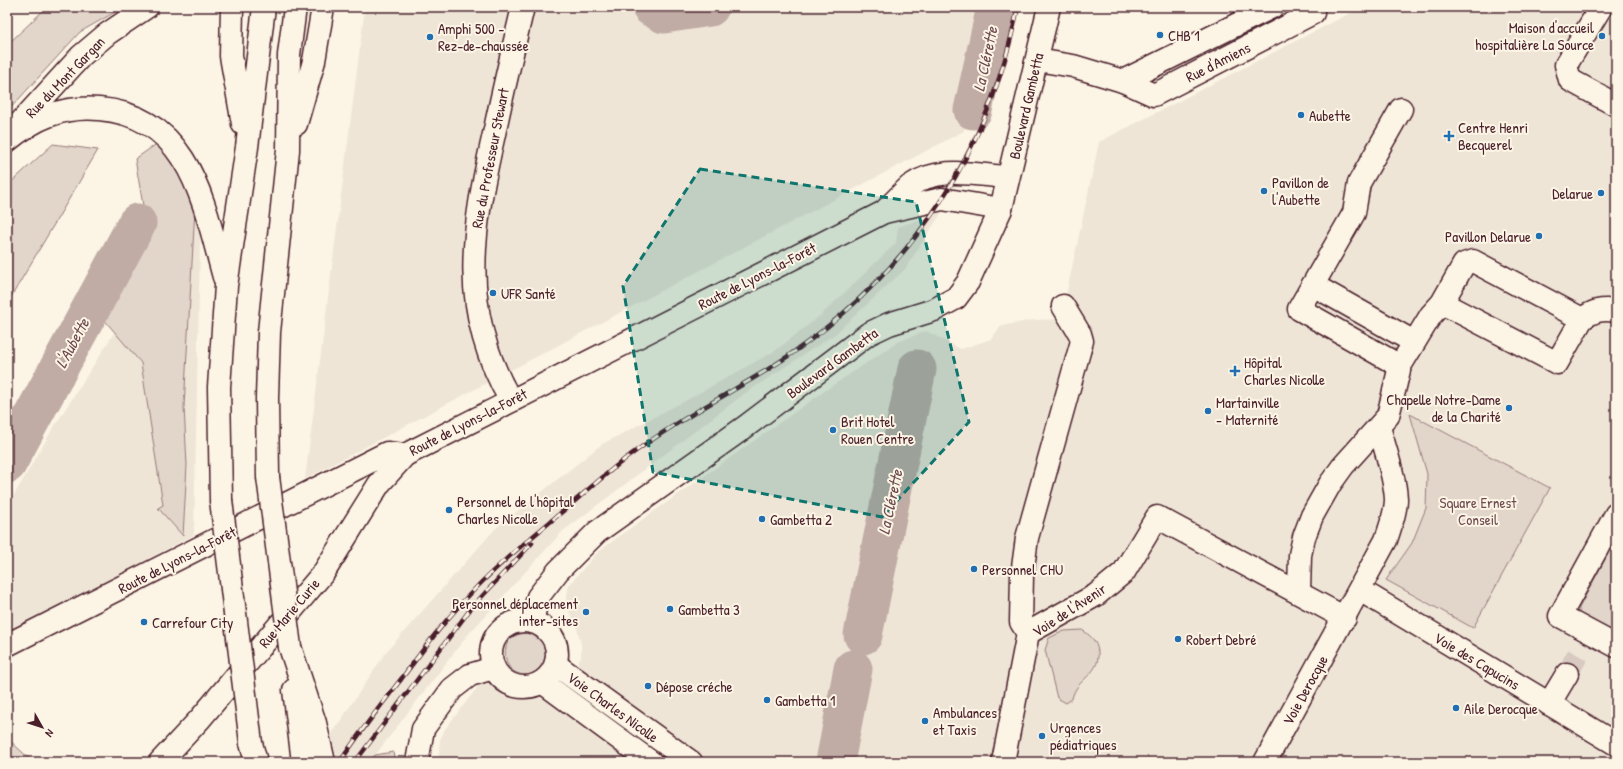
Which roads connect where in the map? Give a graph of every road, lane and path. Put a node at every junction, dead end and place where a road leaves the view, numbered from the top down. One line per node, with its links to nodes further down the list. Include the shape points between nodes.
1 (147, 7): 15 (main road, Rue du Mont Gargan, via 107,34 81,56)
2 (232, 7): 17 (main road, via 231,56)
3 (264, 7): 17 (main road)
4 (294, 7): 18 (main road, via 289,55)
5 (323, 7): 18 (main road, via 314,61)
6 (523, 7): 30 (main road, Rue du Professeur Stewart, via 483,180 475,234 475,296 482,334 501,383)
7 (1049, 7): 11 (main road, Boulevard Gambetta)
8 (1272, 7): 12 (main road, Rue d'Amiens)
9 (1601, 7): 13 (main road, via 1566,65 1570,80)
10 (1316, 9): 12 (main road, Rue d'Amiens, via 1154,95)
11 (1037, 60): 12 (main road, Rue d'Amiens, via 1073,66); 19 (main road, Boulevard Gambetta)
12 (1123, 81)
13 (1616, 105)
14 (1401, 109): 22 (main road, via 1359,183 1354,213)
15 (7, 137)
16 (7, 141): 23 (main road, via 18,132 54,113 66,110 86,108 127,113 150,124 171,142 184,158 212,227)
17 (248, 147): 23 (main road)
18 (288, 150): 43 (main road, bridge, via 270,332 267,398 268,477)
19 (1008, 177): 20 (main road, Boulevard Gambetta); 21 (main road, Route de Lyons-la-Forêt, via 960,172 938,174 924,178 910,187)
20 (1001, 209): 21 (main road, Route de Lyons-la-Forêt, via 942,199); 39 (main road, Boulevard Gambetta, via 968,282 956,298 934,310 889,324 868,334 745,427 597,532 558,571 538,597)
21 (884, 212): 30 (main road, Route de Lyons-la-Forêt)
22 (1313, 284): 28 (main road); 29 (main road, via 1299,309)
23 (226, 286): 51 (main road, bridge, via 219,387 221,500)
24 (1442, 303): 27 (main road, via 1464,264 1473,261); 27 (main road, via 1557,364); 28 (main road, via 1431,314)
25 (1063, 306): 40 (main road, via 1082,341 1027,538 1022,575 1021,622)
26 (1616, 311): 27 (main road, via 1605,309 1591,312)
27 (1582, 319)
28 (1414, 342): 29 (main road)
29 (1400, 366): 31 (main road, via 1388,416)
30 (511, 401): 32 (main road, Route de Lyons-la-Forêt)
31 (1379, 427): 36 (main road, Voie Derocque, via 1396,499 1386,540); 37 (main road, via 1343,466 1312,516 1300,555)
32 (405, 455): 33 (main road, Route de Lyons-la-Forêt, via 387,454); 34 (main road, Rue Marie Curie, via 378,484)
33 (339, 477): 34 (main road, via 358,486); 41 (main road, Route de Lyons-la-Forêt)
34 (370, 497): 53 (main road, Rue Marie Curie, via 324,572 200,719)
35 (1616, 514): 42 (main road, via 1560,616 1586,640)
36 (1360, 590): 38 (main road, Voie Derocque); 48 (main road, Voie des Capucins)
37 (1299, 592): 38 (main road, Voie de l'Avenir); 40 (main road, Voie de l'Avenir, via 1157,518 1124,572 1096,595)
38 (1345, 618): 59 (main road, Voie Derocque)
39 (532, 621): 44 (main road, via 550,633 556,643); 45 (main road, via 522,620 502,628 491,647 490,658)
40 (1028, 633): 58 (main road, Voie de l'Avenir)
41 (7, 645)
42 (1616, 646)
43 (290, 647): 54 (main road); 55 (main road, via 315,723)
44 (556, 665): 47 (main road); 49 (main road, Voie Charles Nicolle)
45 (493, 668): 47 (main road, via 499,677 516,687 531,687); 56 (main road, via 470,675 452,689 423,729)
46 (1566, 674): 48 (main road)
47 (542, 682): 52 (main road, Voie Charles Nicolle)
48 (1549, 704): 50 (main road, Voie des Capucins)
49 (658, 739): 52 (main road); 57 (main road, Voie Charles Nicolle)
50 (1616, 744)
51 (252, 756)
52 (648, 759)
53 (160, 762)
54 (303, 762)
55 (324, 762)
56 (417, 762)
57 (691, 762)
58 (1003, 762)
59 (1265, 762)

